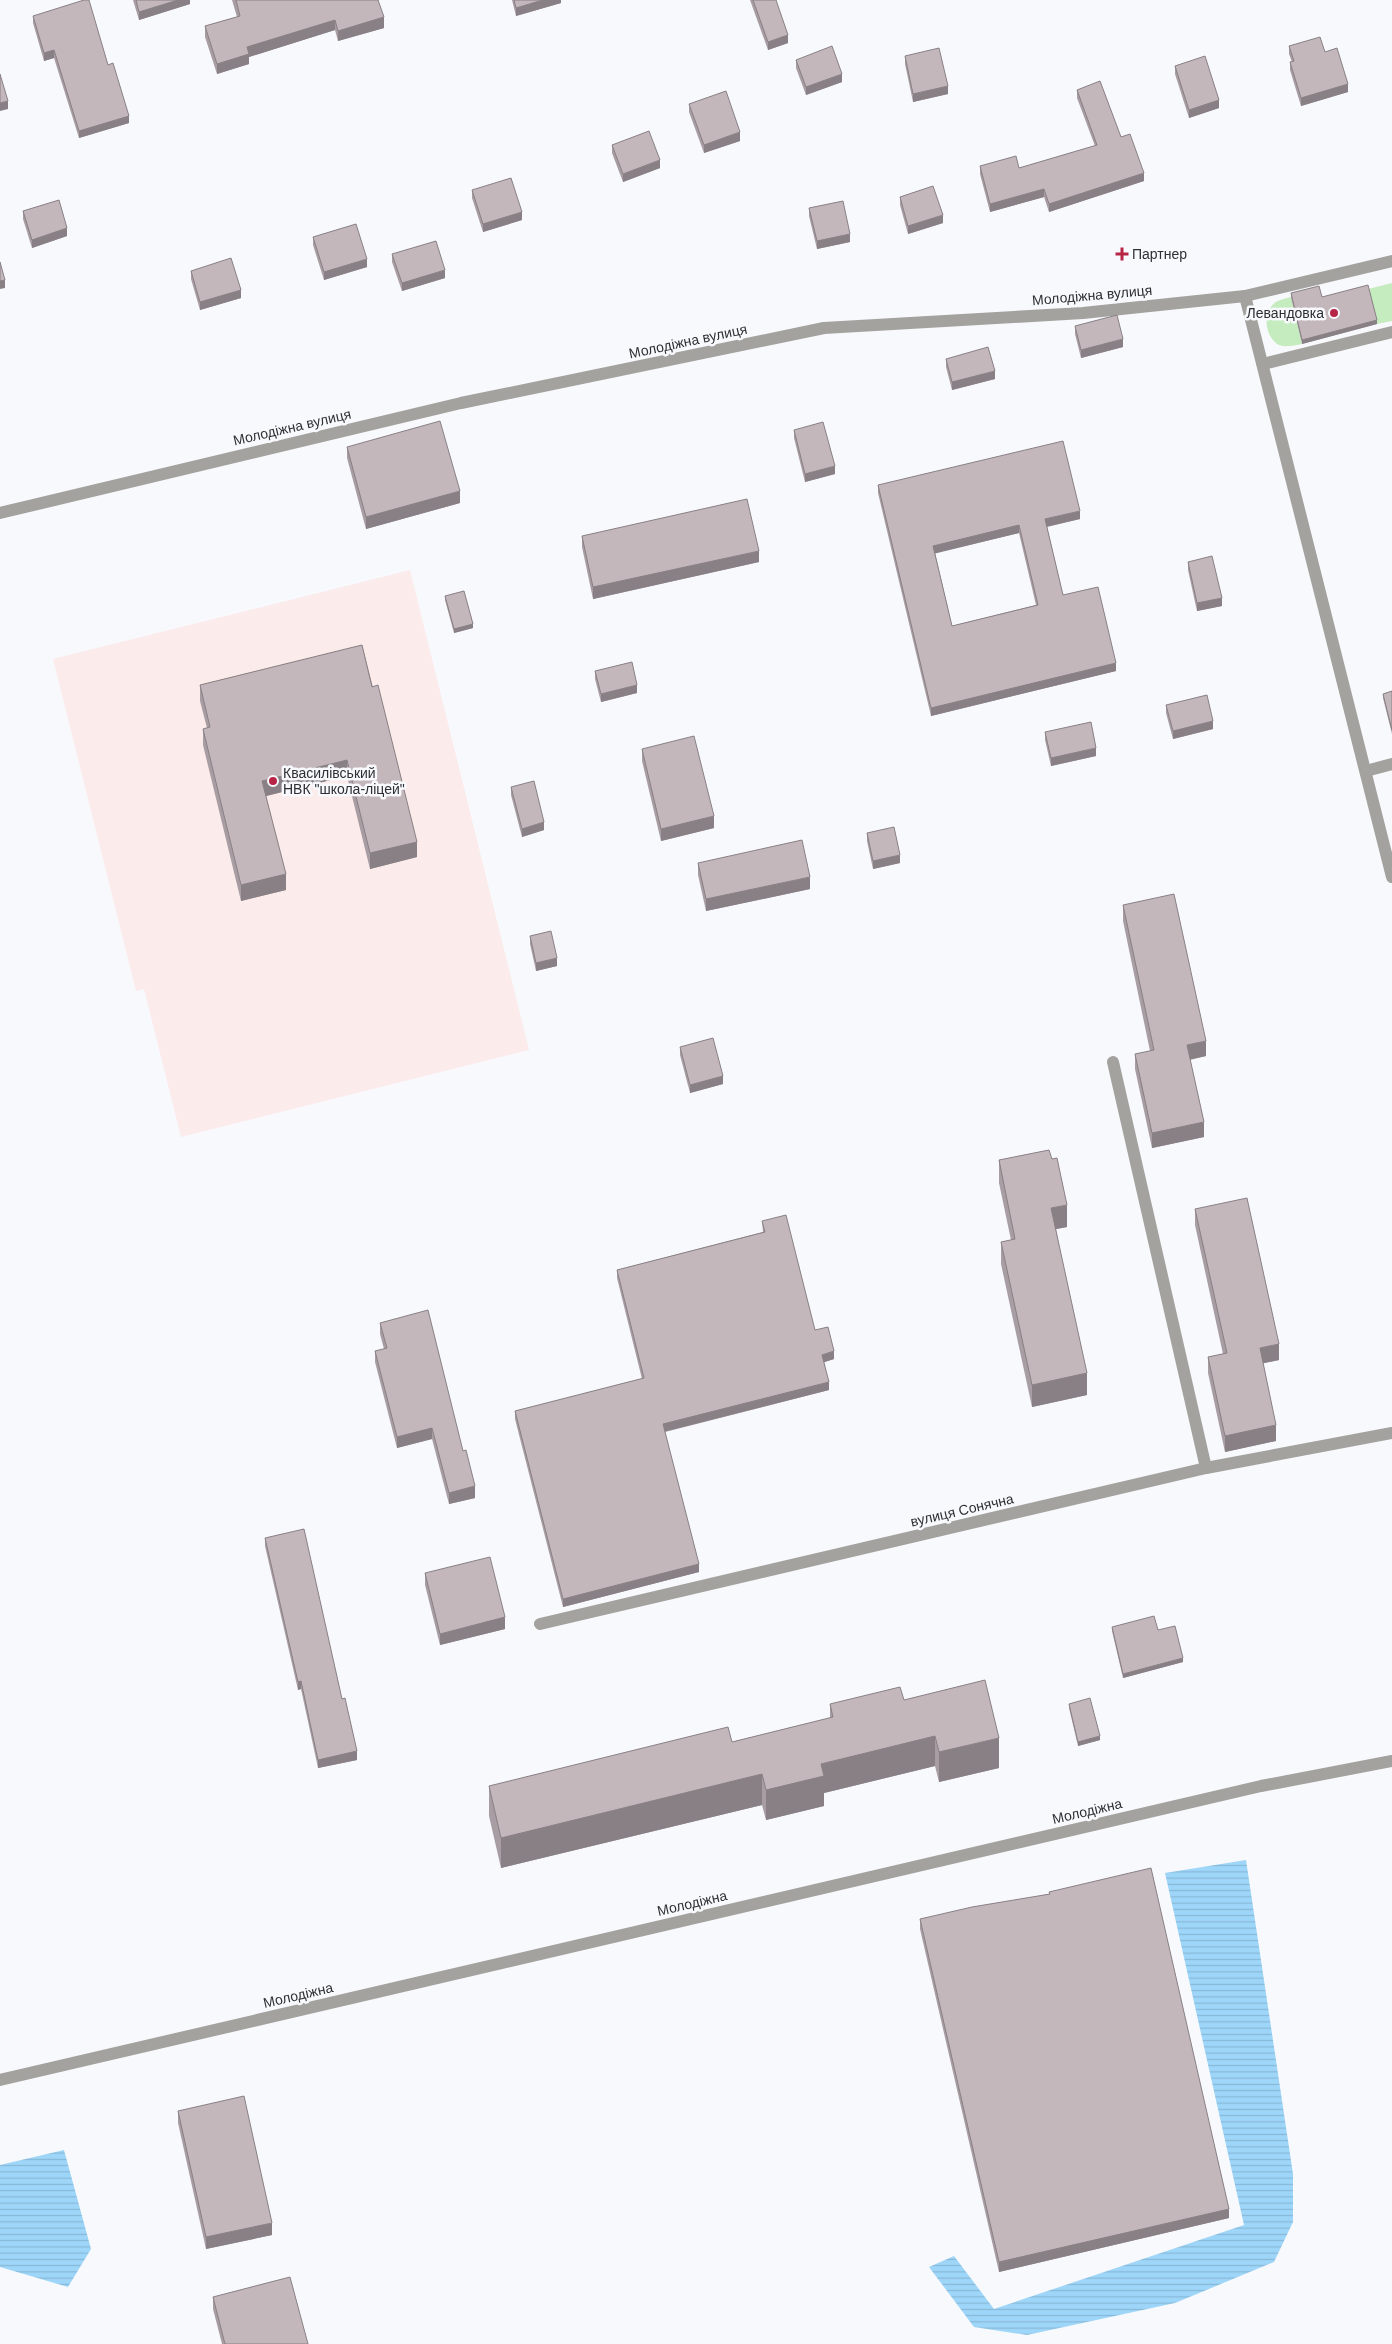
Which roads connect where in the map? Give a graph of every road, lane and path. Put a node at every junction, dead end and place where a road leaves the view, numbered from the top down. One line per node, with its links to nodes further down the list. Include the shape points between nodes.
1 (1392, 261): 2 (street, Молодіжна вулиця)
2 (1245, 296): 4 (street); 5 (street, Молодіжна вулиця, via 1083,313 824,328 451,405)
3 (1392, 332): 4 (street)
4 (1263, 364): 7 (street)
5 (0, 513)
6 (1392, 764): 7 (street)
7 (1366, 771): 8 (street)
8 (1392, 877)
9 (1113, 1062): 11 (street)
10 (1392, 1433): 11 (street, вулиця Сонячна)
11 (1206, 1468): 12 (street, вулиця Сонячна)
12 (540, 1624)
13 (1392, 1761): 14 (street, Молодіжна, via 1261,1786)
14 (0, 2080)

